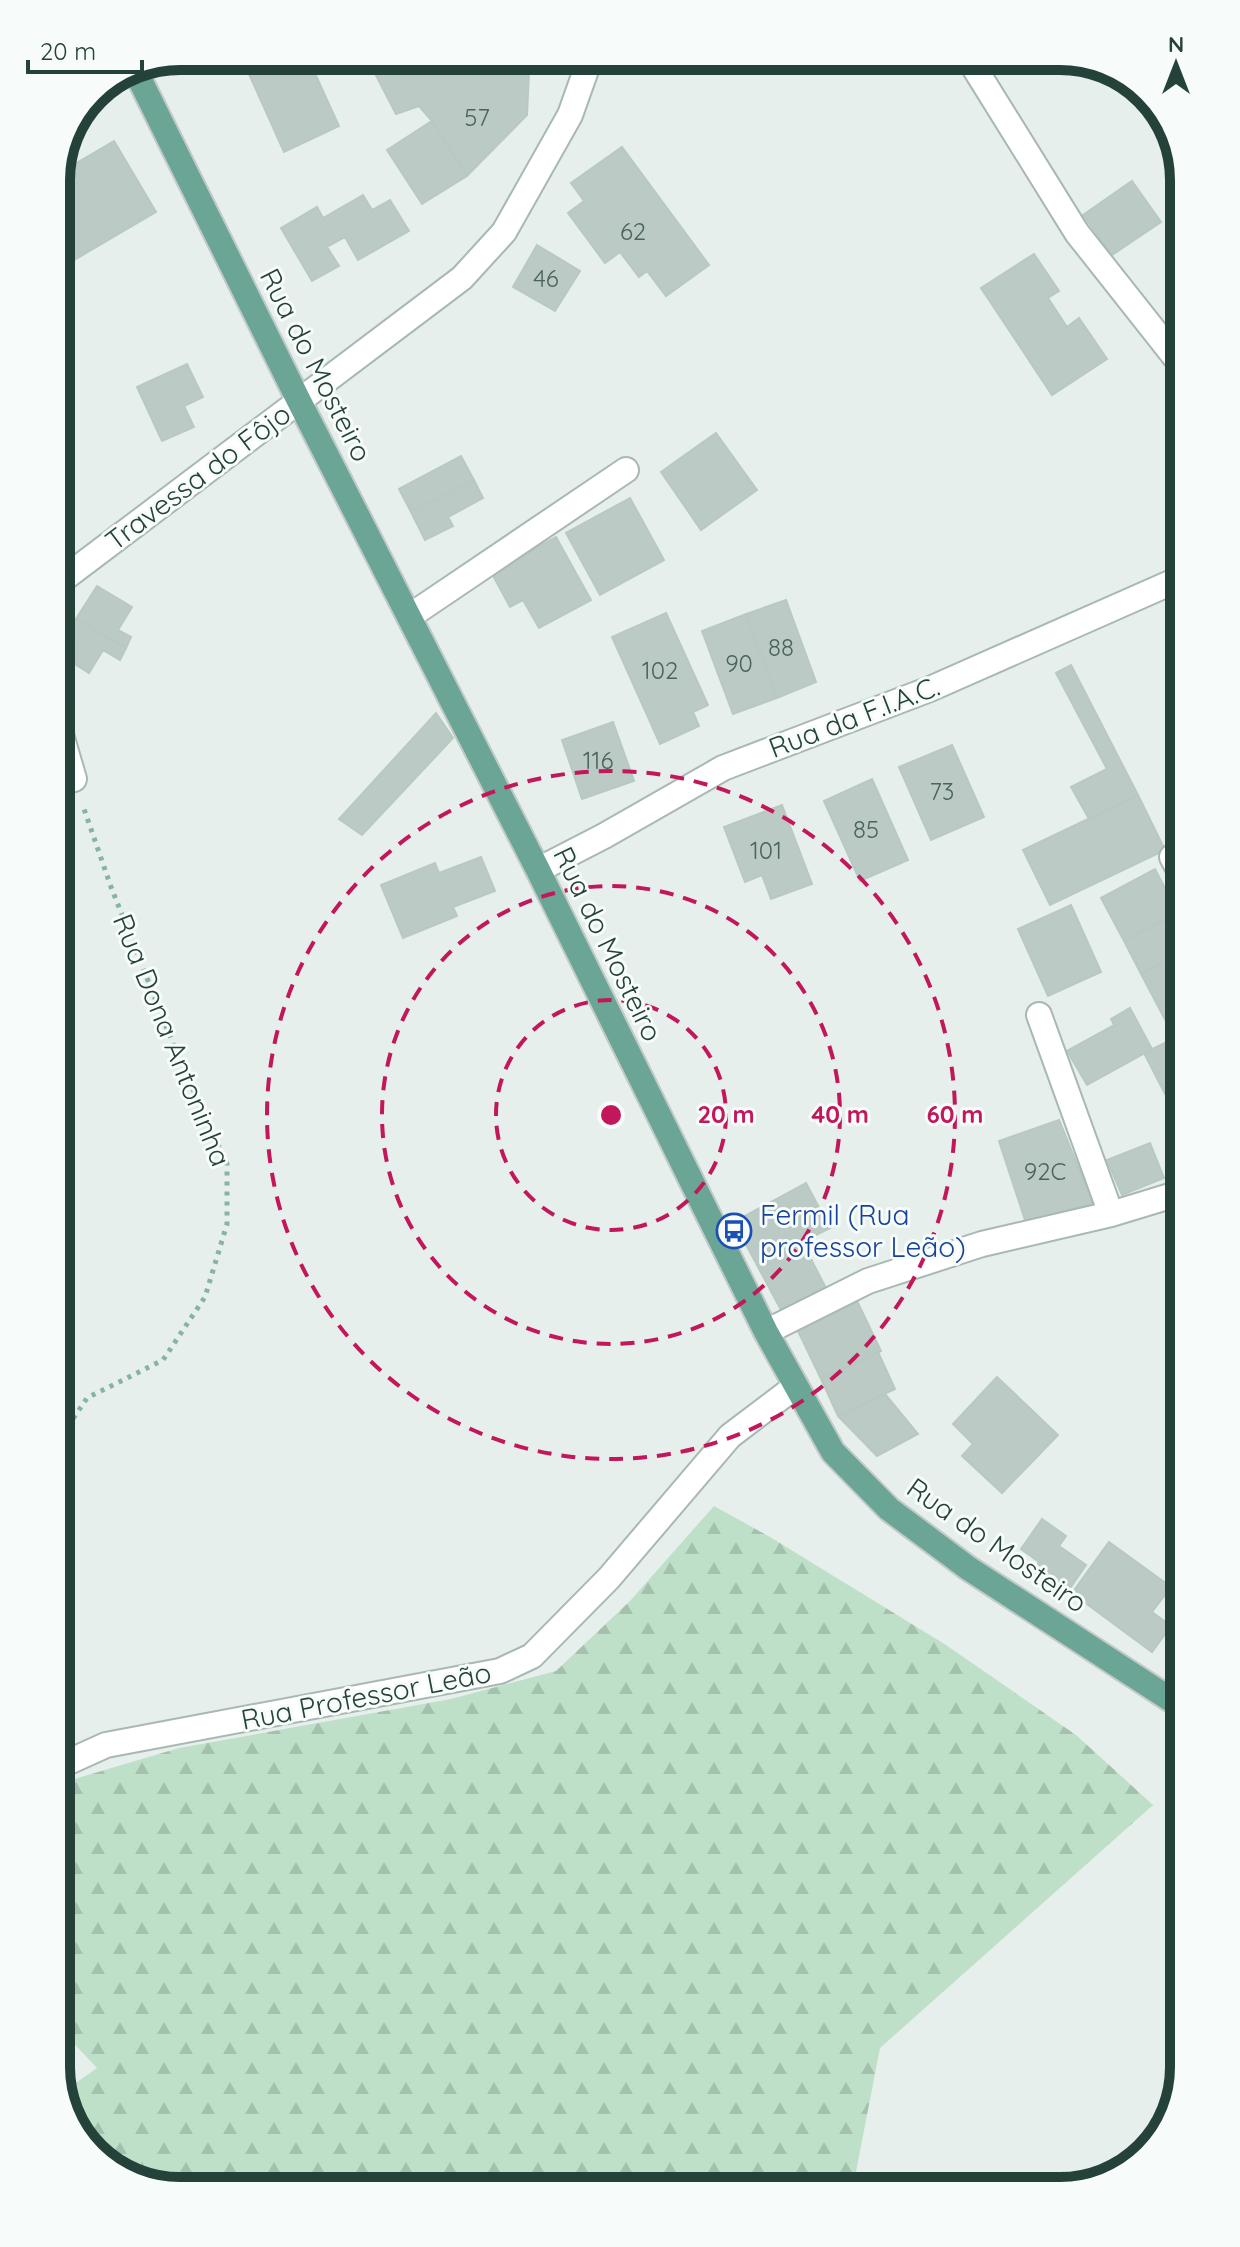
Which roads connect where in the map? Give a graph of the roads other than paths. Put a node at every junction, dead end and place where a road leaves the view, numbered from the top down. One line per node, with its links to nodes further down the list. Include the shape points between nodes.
1 (586, 70): 5 (street, Travessa do Fôjo, via 570,115 504,232 462,278)
2 (976, 70): 4 (street, via 1077,233)
3 (139, 79): 5 (main road, Rua do Mosteiro)
4 (1170, 351)
5 (299, 401): 7 (street, Travessa do Fôjo); 9 (main road, Rua do Mosteiro)
6 (626, 470): 9 (street)
7 (70, 574)
8 (1170, 583): 12 (street, Rua da F.I.A.C., via 930,689 723,768)
9 (410, 616): 12 (main road, Rua do Mosteiro)
10 (70, 765): 11 (street)
11 (74, 779)
12 (538, 870): 16 (main road, Rua do Mosteiro)
13 (1039, 1015): 15 (street)
14 (1170, 1196): 15 (street)
15 (1111, 1214): 16 (street, via 982,1244 868,1281)
16 (766, 1332): 17 (main road, Rua do Mosteiro)
17 (796, 1386): 18 (main road, Rua do Mosteiro, via 833,1452 889,1509 968,1568); 19 (street, Rua Professor Leão, via 730,1436 609,1578 532,1656 500,1671 106,1745)
18 (1170, 1699)
19 (70, 1761)

